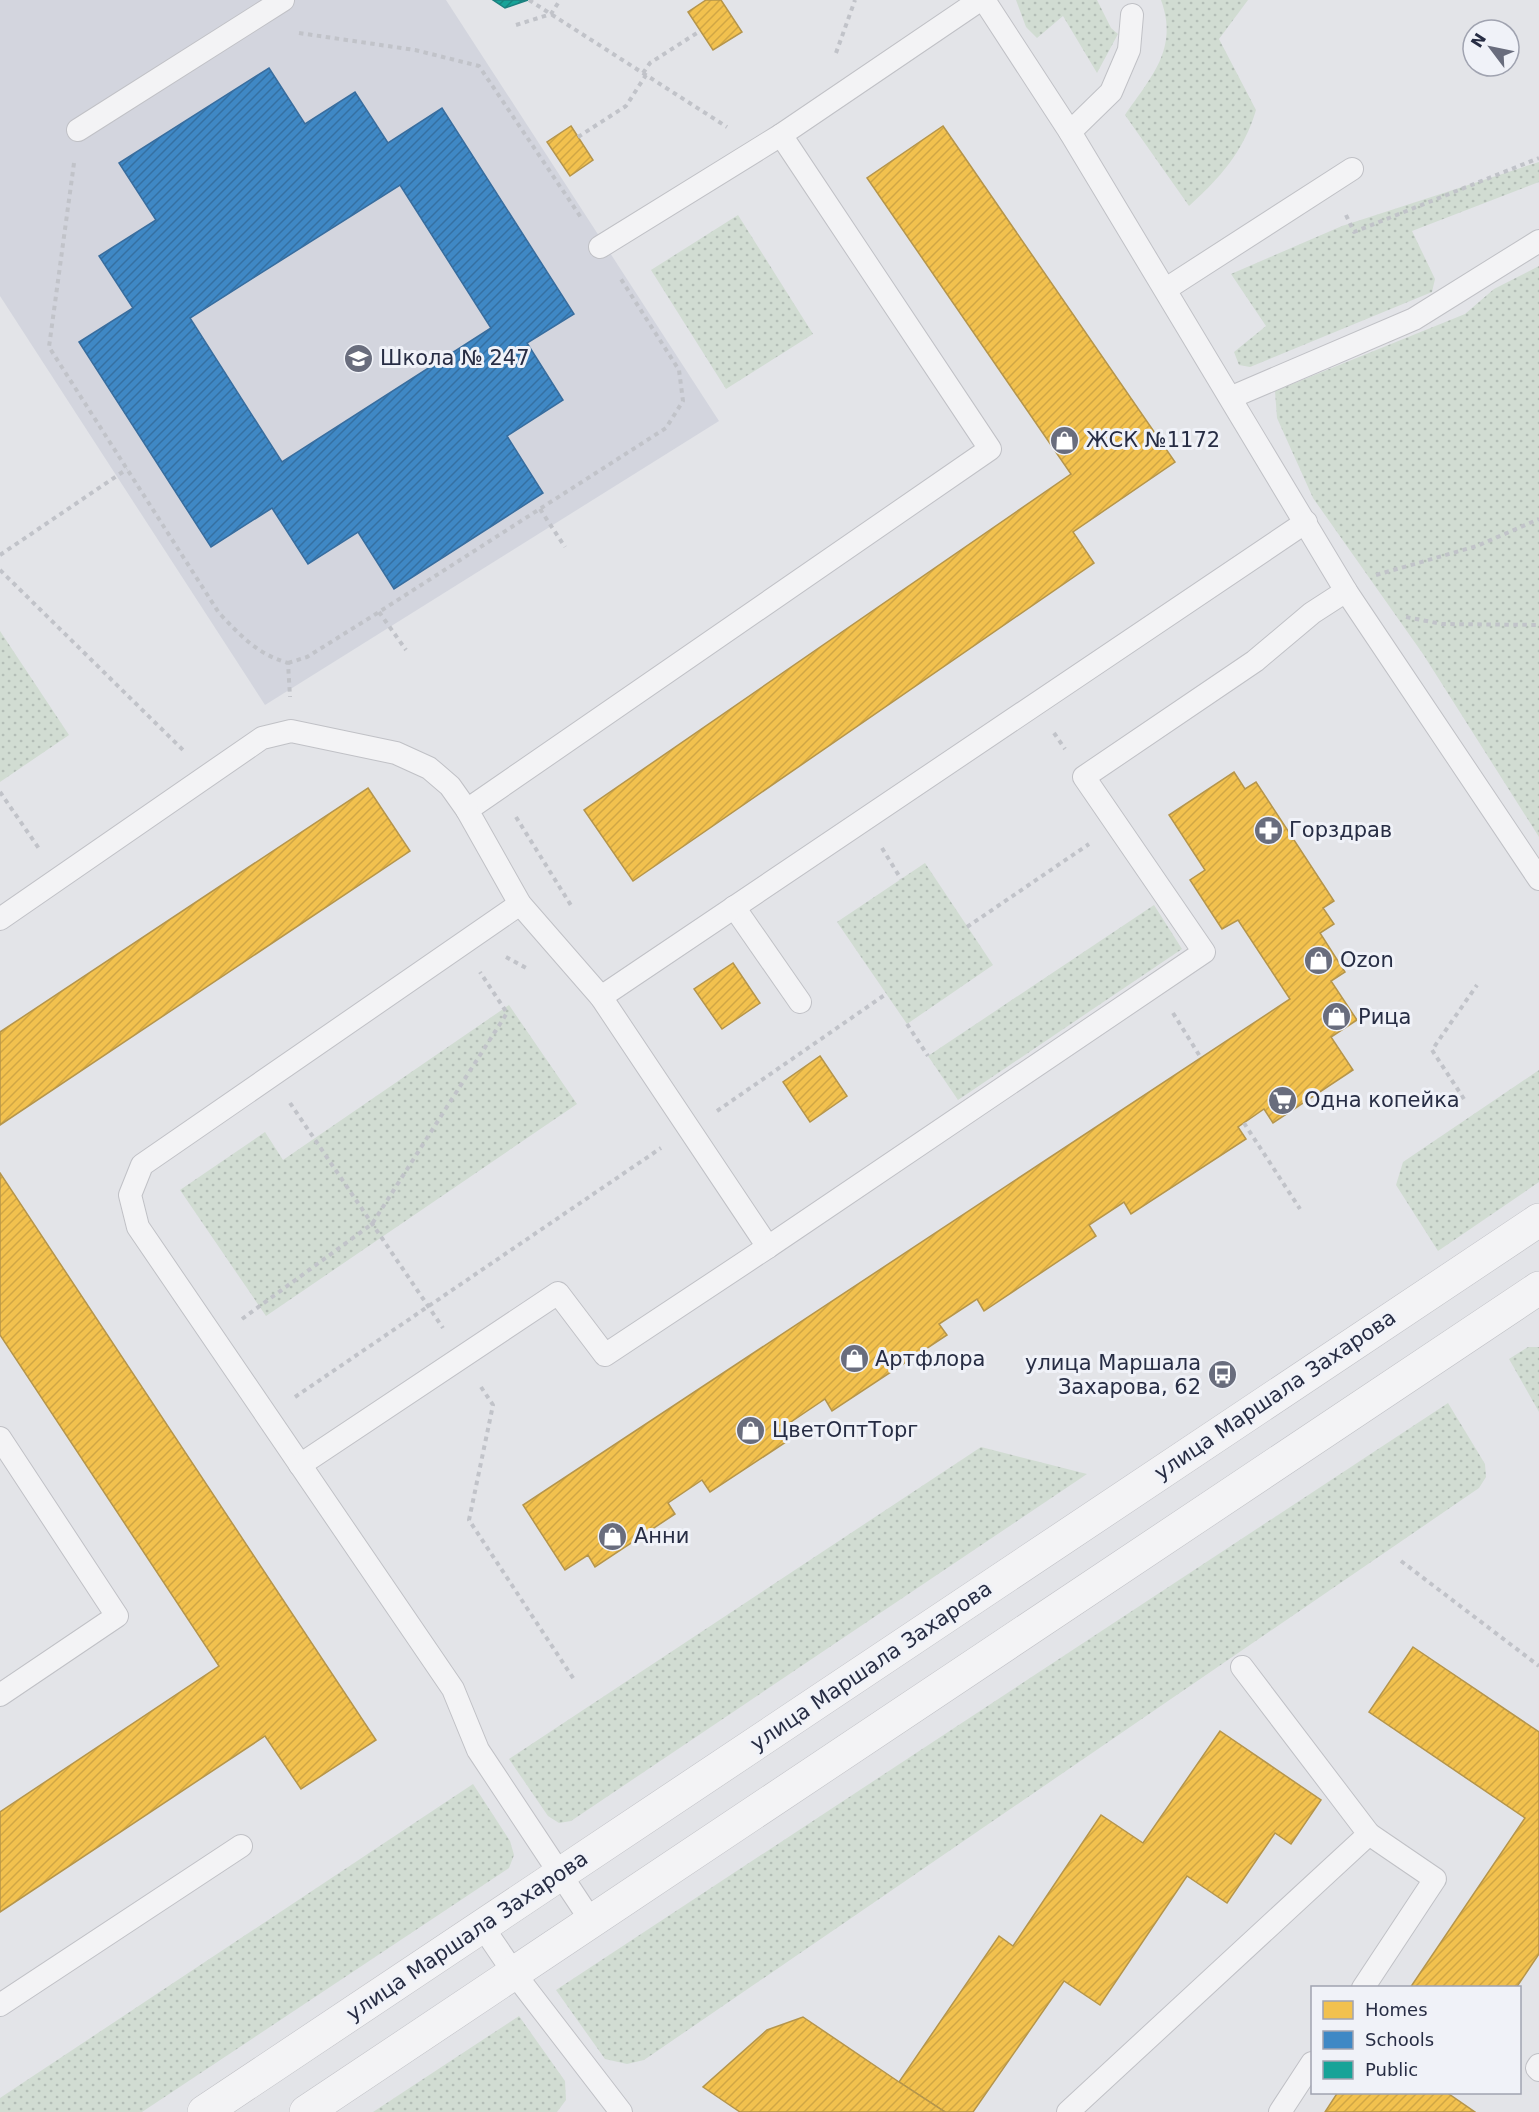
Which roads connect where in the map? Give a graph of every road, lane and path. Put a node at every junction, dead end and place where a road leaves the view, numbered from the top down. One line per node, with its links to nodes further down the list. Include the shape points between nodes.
1 (283, 0): 8 (lane)
2 (529, 0): 5 (path)
3 (560, 0): 5 (path)
4 (982, 0): 13 (lane); 14 (lane)
5 (551, 15): 7 (path); 10 (path)
6 (1132, 15): 13 (lane, via 1129,50 1111,92)
7 (516, 26)
8 (242, 27): 12 (lane); 20 (path, via 332,36 479,66)
9 (700, 31): 10 (path, via 650,63)
10 (645, 74): 11 (path); 15 (path, via 626,106)
11 (729, 128)
12 (78, 130): 23 (path, via 49,347)
13 (1070, 132): 21 (lane)
14 (781, 135): 20 (lane); 40 (lane, via 990,449)
15 (578, 137)
16 (1539, 158): 18 (path, via 1354,232)
17 (1352, 169): 18 (lane)
18 (1330, 184): 21 (lane)
19 (1539, 241): 22 (lane, via 1414,319)
20 (600, 247): 24 (path, via 679,370 683,401 666,428)
21 (1166, 290): 22 (lane)
22 (1232, 397): 26 (lane)
23 (128, 469): 28 (path); 34 (path, via 219,613 249,645 269,658)
24 (540, 509): 27 (path); 31 (path)
25 (1539, 519): 30 (path, via 1477,546 1382,572)
26 (1306, 522): 30 (lane); 45 (lane)
27 (565, 547)
28 (0, 555)
29 (0, 570): 37 (path)
30 (1352, 599): 32 (path, via 1442,624); 38 (lane, via 1312,613 1255,661); 43 (lane)
31 (379, 612): 33 (path); 34 (path, via 307,657)
32 (1539, 625)
33 (406, 650)
34 (288, 663): 36 (path)
35 (1061, 724): 38 (path, via 1052,730)
36 (291, 731): 37 (lane, via 262,738); 40 (lane, via 396,753 429,768 450,786)
37 (208, 775): 42 (lane)
38 (1084, 777): 41 (lane)
39 (0, 792): 42 (path)
40 (467, 810): 44 (lane)
41 (1118, 825): 47 (path); 50 (lane, via 1204,952)
42 (58, 878): 46 (lane)
43 (1539, 879)
44 (520, 904): 48 (lane); 52 (lane)
45 (734, 907): 52 (lane); 53 (lane)
46 (0, 919)
47 (967, 927)
48 (462, 945): 57 (lane); 63 (path, via 507,1013)
49 (1478, 985): 58 (path, via 1432,1050)
50 (1155, 986): 56 (path); 64 (lane)
51 (886, 994): 60 (path)
52 (601, 997): 60 (lane)
53 (800, 1002)
54 (907, 1024): 55 (path)
55 (928, 1056)
56 (1202, 1058)
57 (271, 1076): 63 (path); 67 (lane, via 142,1165 130,1195 138,1227)
58 (1464, 1099)
59 (1244, 1123): 61 (path)
60 (689, 1130): 64 (lane); 66 (path)
61 (1300, 1209)
62 (1539, 1220): 79 (street, улица Маршала Захарова)
63 (372, 1224): 66 (path); 67 (path)
64 (768, 1247): 68 (lane, via 605,1355 558,1293)
65 (1539, 1288): 80 (street)
66 (428, 1306): 68 (path); 69 (path)
67 (214, 1339): 69 (lane)
68 (463, 1356): 71 (lane); 75 (path, via 493,1405 469,1520)
69 (267, 1416): 71 (lane)
70 (0, 1438): 76 (lane, via 117,1616)
71 (300, 1464): 79 (lane, via 453,1689 478,1750)
72 (1401, 1561): 73 (path)
73 (1539, 1666)
74 (1242, 1667): 77 (lane)
75 (575, 1681)
76 (0, 1695)
77 (1369, 1834): 83 (lane, via 1436,1879); 91 (lane)
78 (241, 1846): 84 (lane)
79 (560, 1874): 80 (lane); 81 (street, улица Маршала Захарова)
80 (592, 1922): 82 (street)
81 (482, 1926): 82 (lane); 88 (street, улица Маршала Захарова)
82 (514, 1973): 89 (street); 90 (lane)
83 (1364, 1986)
84 (0, 2005)
85 (1311, 2065): 92 (lane)
86 (1539, 2065): 87 (lane)
87 (1539, 2070)
88 (204, 2112)
89 (306, 2112)
90 (621, 2112)
91 (1068, 2112)
92 (1280, 2112)

